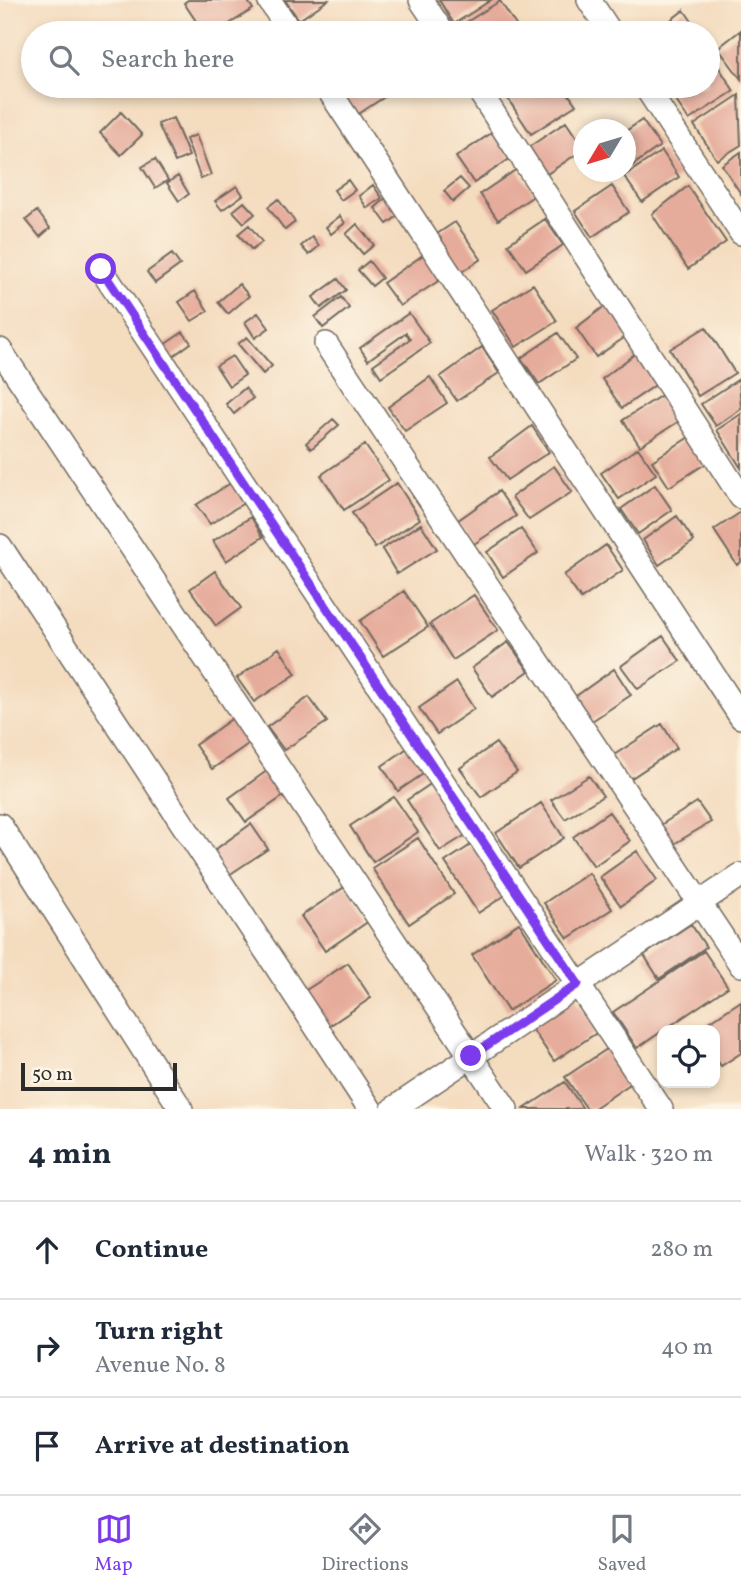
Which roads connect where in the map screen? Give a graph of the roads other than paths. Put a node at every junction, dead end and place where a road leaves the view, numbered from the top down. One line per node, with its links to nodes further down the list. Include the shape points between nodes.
1 (269, 0): 4 (street)
2 (421, 0): 5 (street)
3 (589, 0): 6 (street)
4 (283, 21)
5 (435, 21)
6 (603, 21)
7 (334, 98): 16 (street)
8 (485, 98): 14 (street)
9 (653, 98): 10 (street)
10 (741, 233)
11 (101, 269): 21 (street)
12 (326, 344): 19 (street)
13 (0, 350): 22 (street)
14 (741, 497)
15 (0, 546): 24 (street)
16 (741, 717)
17 (0, 825): 23 (street)
18 (741, 875): 19 (street)
19 (699, 902): 20 (street); 21 (street)
20 (741, 965)
21 (578, 984): 22 (street); 27 (street)
22 (471, 1056): 25 (street); 26 (street)
23 (181, 1109)
24 (370, 1109)
25 (393, 1109)
26 (506, 1109)
27 (661, 1109)

